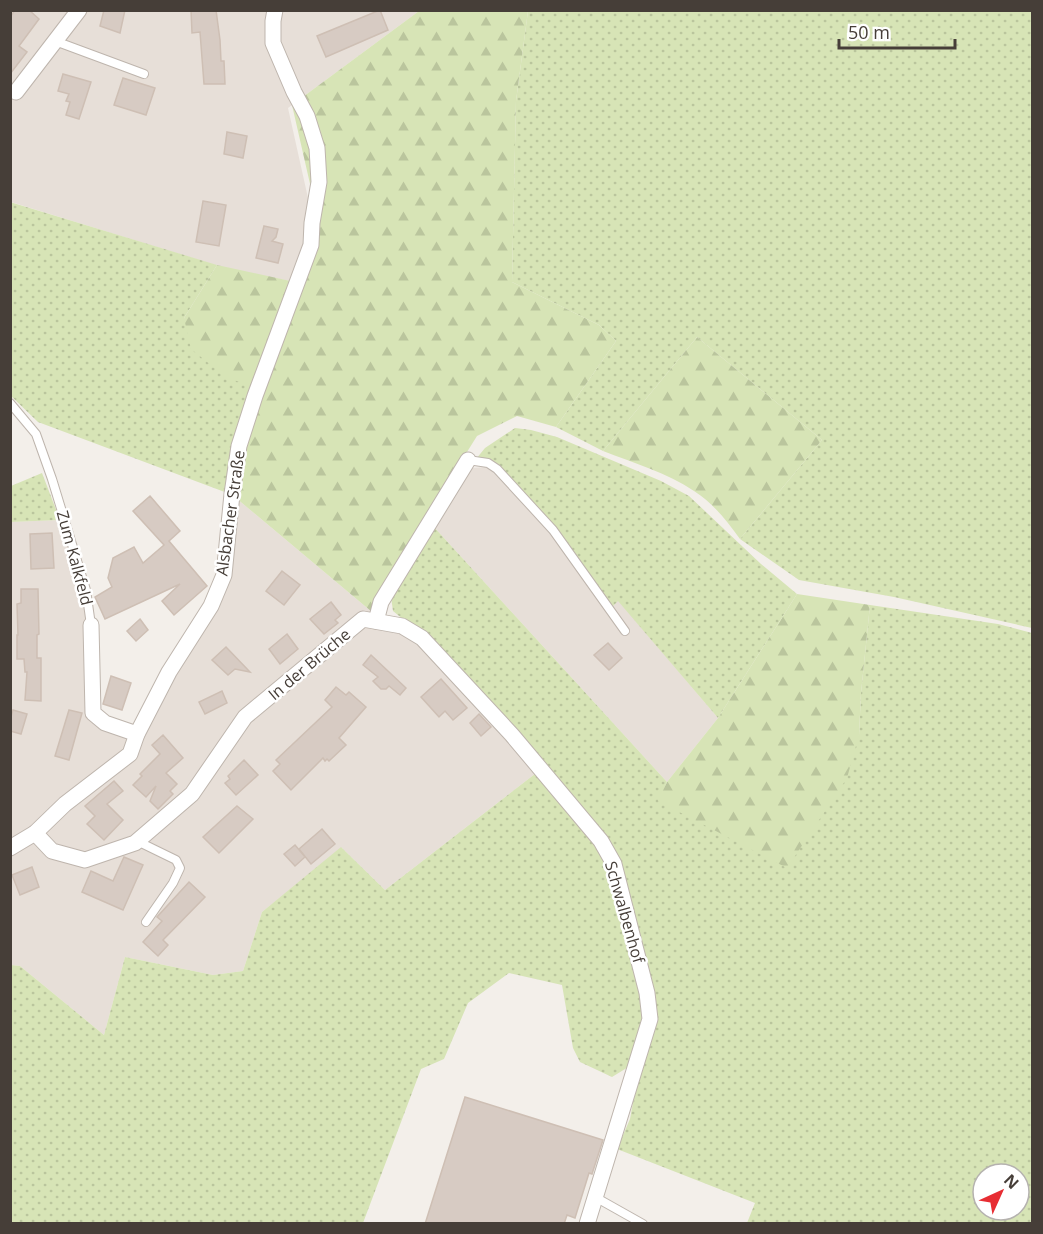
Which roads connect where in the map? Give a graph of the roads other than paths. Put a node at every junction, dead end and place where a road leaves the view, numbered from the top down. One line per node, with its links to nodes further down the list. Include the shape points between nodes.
1 (79, 10): 3 (street)
2 (275, 10): 11 (street, Alsbacher Straße, via 273,43 307,116 317,148 320,182 311,245 239,446 224,575 211,606 169,672)
3 (55, 41): 4 (lane); 5 (street)
4 (144, 74)
5 (16, 93)
6 (10, 403): 9 (lane, Zum Kalkfeld, via 36,434 86,590)
7 (468, 460): 8 (street, via 381,602); 10 (lane, via 488,463 497,469 553,530)
8 (376, 621): 13 (street, In der Brüche, via 363,620 245,717 192,794); 16 (street, Schwalbenhof, via 402,626 422,638 519,744 601,841 614,864 650,1019)
9 (91, 625): 11 (street, Zum Kalkfeld, via 93,713 105,723)
10 (625, 631)
11 (137, 734): 12 (street, Alsbacher Straße, via 130,754 65,804)
12 (35, 833): 13 (street, In der Brüche, via 52,851 85,860); 14 (street, Alsbacher Straße)
13 (137, 841): 15 (lane, via 176,860 180,868)
14 (10, 848)
15 (146, 922)
16 (595, 1197): 17 (street, Schwalbenhof); 18 (lane)
17 (587, 1224)
18 (643, 1224)

